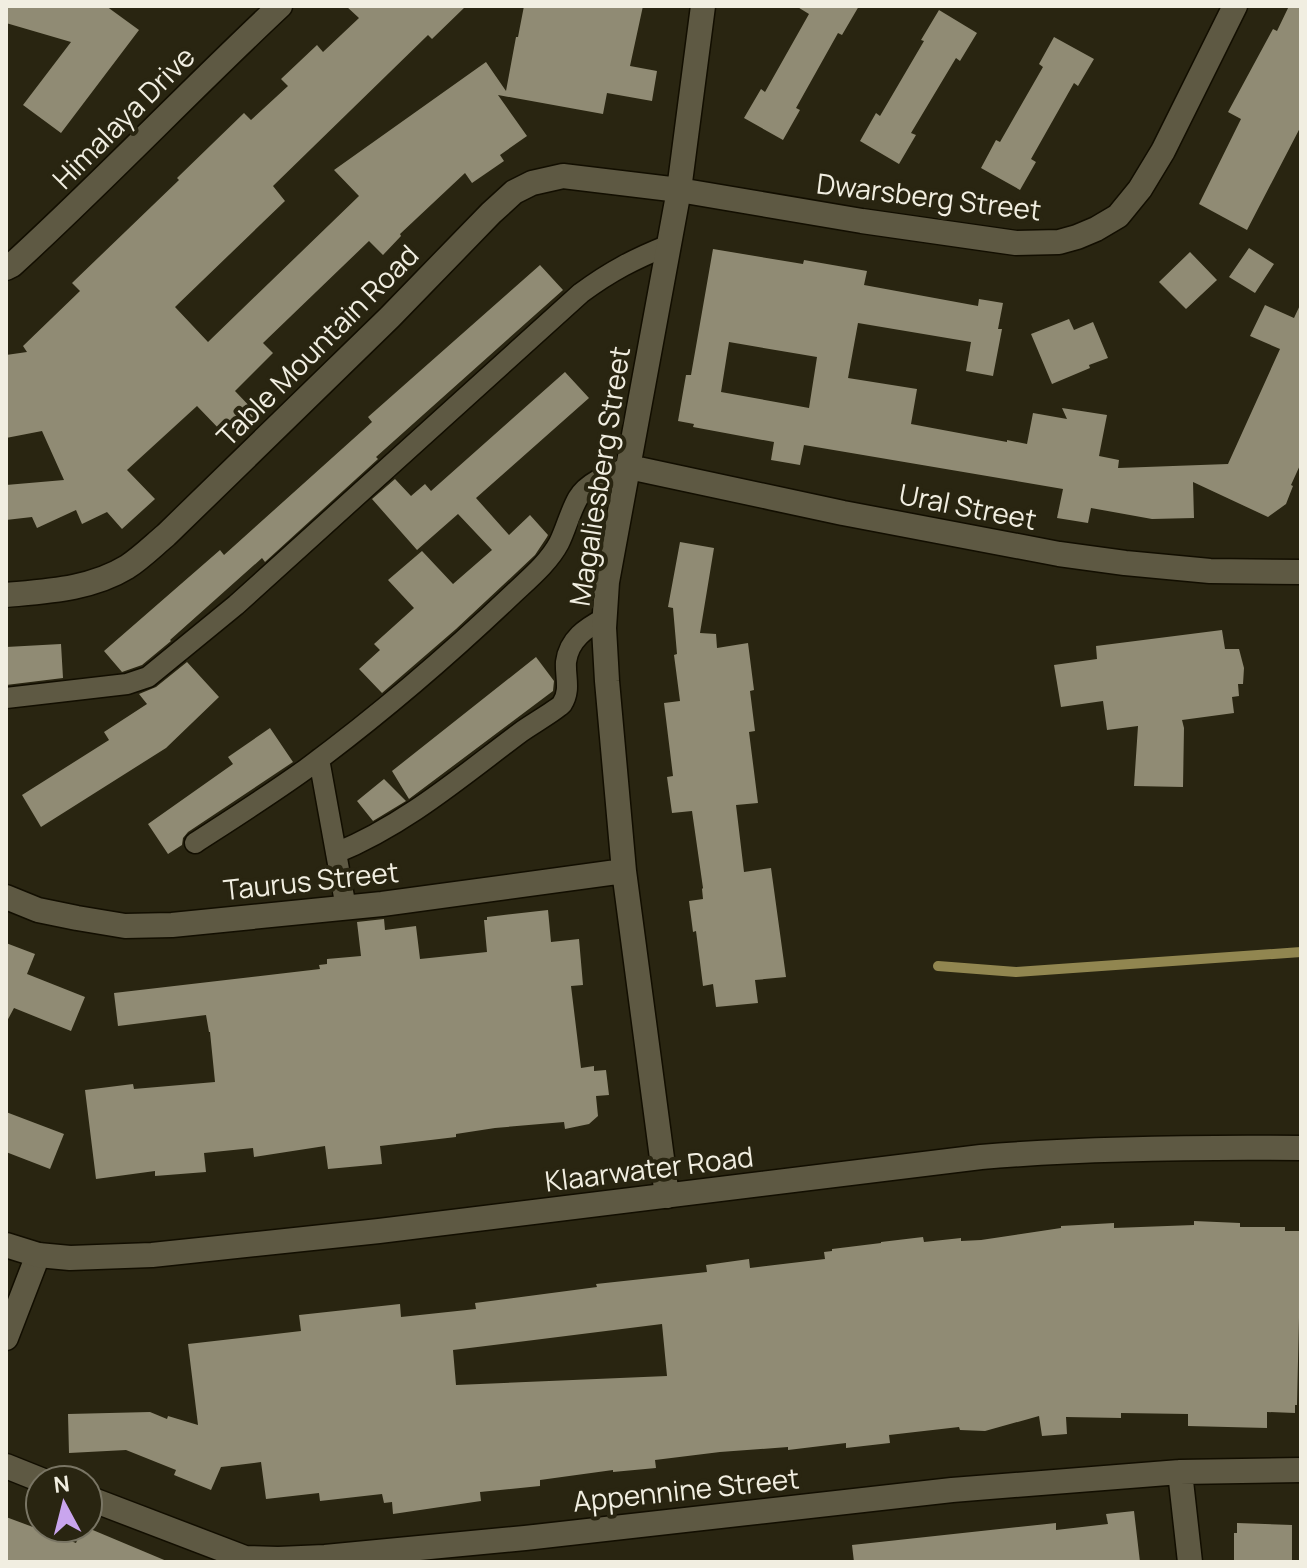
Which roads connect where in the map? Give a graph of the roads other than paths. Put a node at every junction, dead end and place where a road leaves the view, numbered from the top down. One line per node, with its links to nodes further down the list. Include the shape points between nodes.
1 (280, 6): 6 (street, Himalaya Drive)
2 (703, 6): 4 (street, Magaliesberg Street)
3 (1235, 6): 4 (street, Dwarsberg Street, via 1140,189 1118,216 1077,237 1040,243 1000,241)
4 (679, 190): 5 (street, Magaliesberg Street); 9 (street, Table Mountain Road, via 563,176 514,192 130,566 77,587)
5 (669, 245): 7 (street, Magaliesberg Street); 11 (lane, via 623,265 581,293 236,605 148,677)
6 (6, 268)
7 (629, 467): 8 (street, Ural Street, via 1059,554 1210,571); 10 (street, Magaliesberg Street); 12 (lane, via 588,487 546,561 435,664)
8 (1301, 572)
9 (6, 595)
10 (605, 618): 14 (lane, via 578,635 571,647 568,689 561,706 403,819); 15 (street, Magaliesberg Street)
11 (6, 698)
12 (319, 759): 13 (lane); 14 (lane)
13 (195, 843)
14 (336, 853): 17 (lane)
15 (624, 871): 17 (street, Taurus Street); 19 (street, Magaliesberg Street)
16 (6, 897): 17 (street, Taurus Street, via 38,910 125,926)
17 (346, 908)
18 (1301, 1148): 19 (street, Klaarwater Road, via 1048,1152)
19 (667, 1196): 21 (street, Klaarwater Road, via 152,1255)
20 (6, 1245): 21 (street, Klaarwater Road)
21 (38, 1255): 22 (street)
22 (6, 1338)
23 (1301, 1470): 24 (street, Appennine Street)
24 (1180, 1472): 26 (street, Appennine Street, via 952,1490 341,1556); 27 (street)
25 (104, 1504): 26 (street, Appennine Street)
26 (244, 1560)
27 (1190, 1562)

